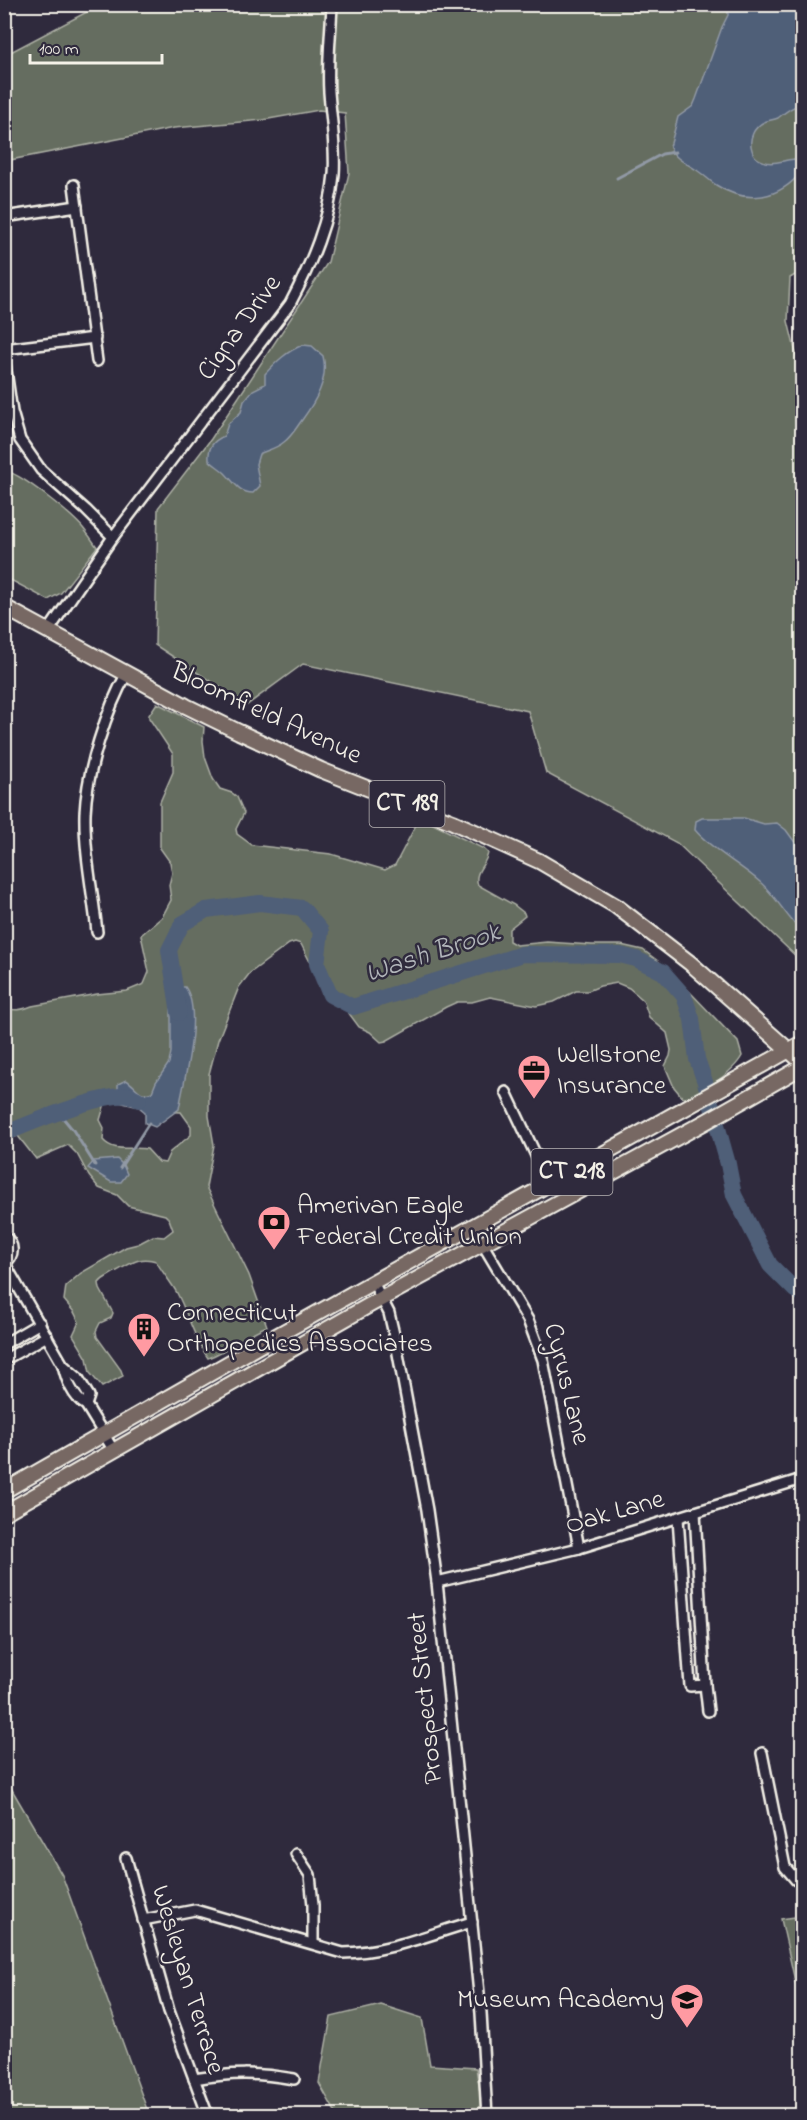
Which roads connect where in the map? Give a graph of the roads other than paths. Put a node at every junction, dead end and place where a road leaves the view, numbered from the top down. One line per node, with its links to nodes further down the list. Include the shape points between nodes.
1 (332, 4): 9 (street, Cigna Drive, via 329,90 334,176 325,222 310,267 290,304)
2 (74, 185): 3 (street)
3 (77, 206): 4 (street); 5 (street)
4 (4, 217)
5 (95, 338): 6 (street); 8 (street)
6 (4, 349)
7 (4, 357): 9 (street, via 17,433 28,454)
8 (98, 361)
9 (113, 537): 11 (street, Cigna Drive)
10 (4, 607): 11 (main road, Bloomfield Avenue / CT 189)
11 (49, 630): 12 (main road, Bloomfield Avenue / CT 189)
12 (127, 673): 13 (street, via 104,726 87,794 86,831); 15 (main road, Bloomfield Avenue / CT 189, via 186,706 311,765 539,861 625,914 690,963)
13 (97, 932)
14 (802, 1043): 15 (main road, CT 218)
15 (789, 1051): 16 (main road, Bloomfield Avenue / CT 189); 18 (main road, CT 218)
16 (802, 1064): 20 (main road, CT 218, via 722,1113)
17 (506, 1092): 18 (street)
18 (550, 1185): 22 (main road, CT 218)
19 (4, 1236): 21 (street, via 13,1249)
20 (482, 1243): 23 (main road, CT 218); 35 (street, Cyrus Lane, via 528,1320 543,1360)
21 (5, 1264): 24 (street)
22 (373, 1282): 23 (street, Prospect Street); 28 (main road, CT 218)
23 (382, 1299): 29 (main road, CT 218); 36 (street, Prospect Street, via 396,1343)
24 (40, 1323): 25 (street); 26 (street)
25 (47, 1336): 27 (street); 28 (street, via 63,1365 78,1378 89,1396 86,1405)
26 (4, 1344)
27 (4, 1360)
28 (104, 1434): 29 (street); 31 (main road, CT 218)
29 (114, 1451): 33 (main road, CT 218)
30 (802, 1479): 32 (street, Oak Lane)
31 (4, 1491)
32 (694, 1512): 34 (street, Oak Lane); 37 (street)
33 (4, 1513)
34 (678, 1518): 35 (street, Oak Lane); 37 (street, via 690,1686)
35 (579, 1548): 36 (street, Oak Lane)
36 (437, 1582): 44 (street, Prospect Street)
37 (705, 1685): 38 (street)
38 (708, 1712)
39 (762, 1753): 42 (street, via 785,1867)
40 (297, 1854): 45 (street, via 310,1875)
41 (126, 1858): 43 (street, Wesleyan Terrace)
42 (802, 1882)
43 (143, 1920): 45 (street, via 195,1910); 46 (street, Wesleyan Terrace, via 169,2011)
44 (472, 1922): 45 (street, via 361,1953 343,1953); 49 (street, Prospect Street)
45 (313, 1943)
46 (194, 2079): 47 (street, via 234,2072); 48 (street, Wesleyan Terrace)
47 (294, 2079)
48 (208, 2115)
49 (487, 2115)

